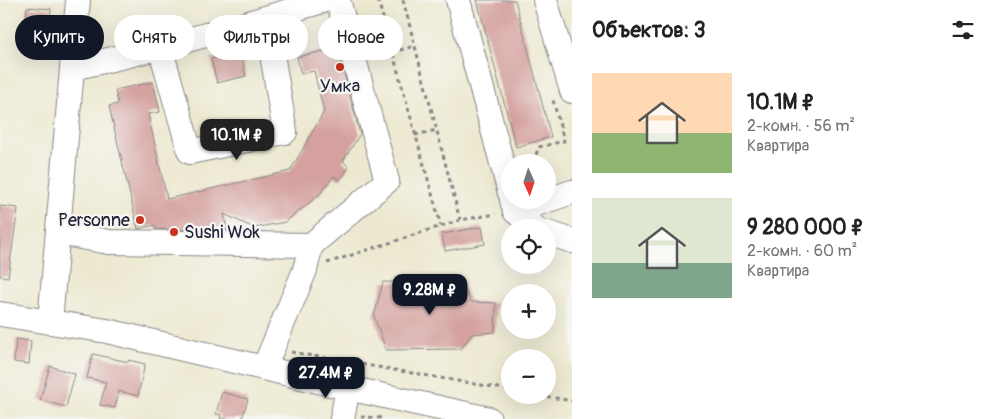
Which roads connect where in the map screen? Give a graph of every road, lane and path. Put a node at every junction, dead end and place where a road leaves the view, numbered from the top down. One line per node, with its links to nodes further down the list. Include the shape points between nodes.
1 (78, 0): 16 (street)
2 (324, 0): 8 (street)
3 (338, 0): 32 (street, via 388,181)
4 (378, 0): 9 (path)
5 (404, 0): 10 (path)
6 (458, 0): 21 (street)
7 (545, 0): 17 (street)
8 (276, 15)
9 (382, 15)
10 (415, 46): 11 (path); 18 (path)
11 (403, 49)
12 (114, 59): 16 (street)
13 (164, 60): 14 (street, via 190,152 285,132)
14 (273, 60)
15 (394, 60): 19 (path)
16 (72, 68): 29 (street)
17 (562, 93): 20 (path, via 564,141 539,147)
18 (437, 130): 19 (path); 27 (path)
19 (415, 135): 28 (path)
20 (536, 154)
21 (501, 160)
22 (572, 192): 23 (street)
23 (556, 194)
24 (501, 205): 27 (path)
25 (519, 209): 26 (street)
26 (527, 219)
27 (460, 220): 28 (path)
28 (441, 226): 33 (path)
29 (58, 233): 32 (street, via 109,242); 35 (street)
30 (556, 236): 31 (street)
31 (572, 241)
32 (311, 246): 33 (street)
33 (305, 270): 37 (street)
34 (0, 314): 35 (street)
35 (50, 322): 37 (street, via 107,331)
36 (285, 350): 39 (path)
37 (264, 368): 38 (street)
38 (348, 388): 42 (street); 44 (street)
39 (501, 388)
40 (556, 398): 41 (path)
41 (572, 401)
42 (342, 417): 43 (path)
43 (390, 418)
44 (489, 419)

